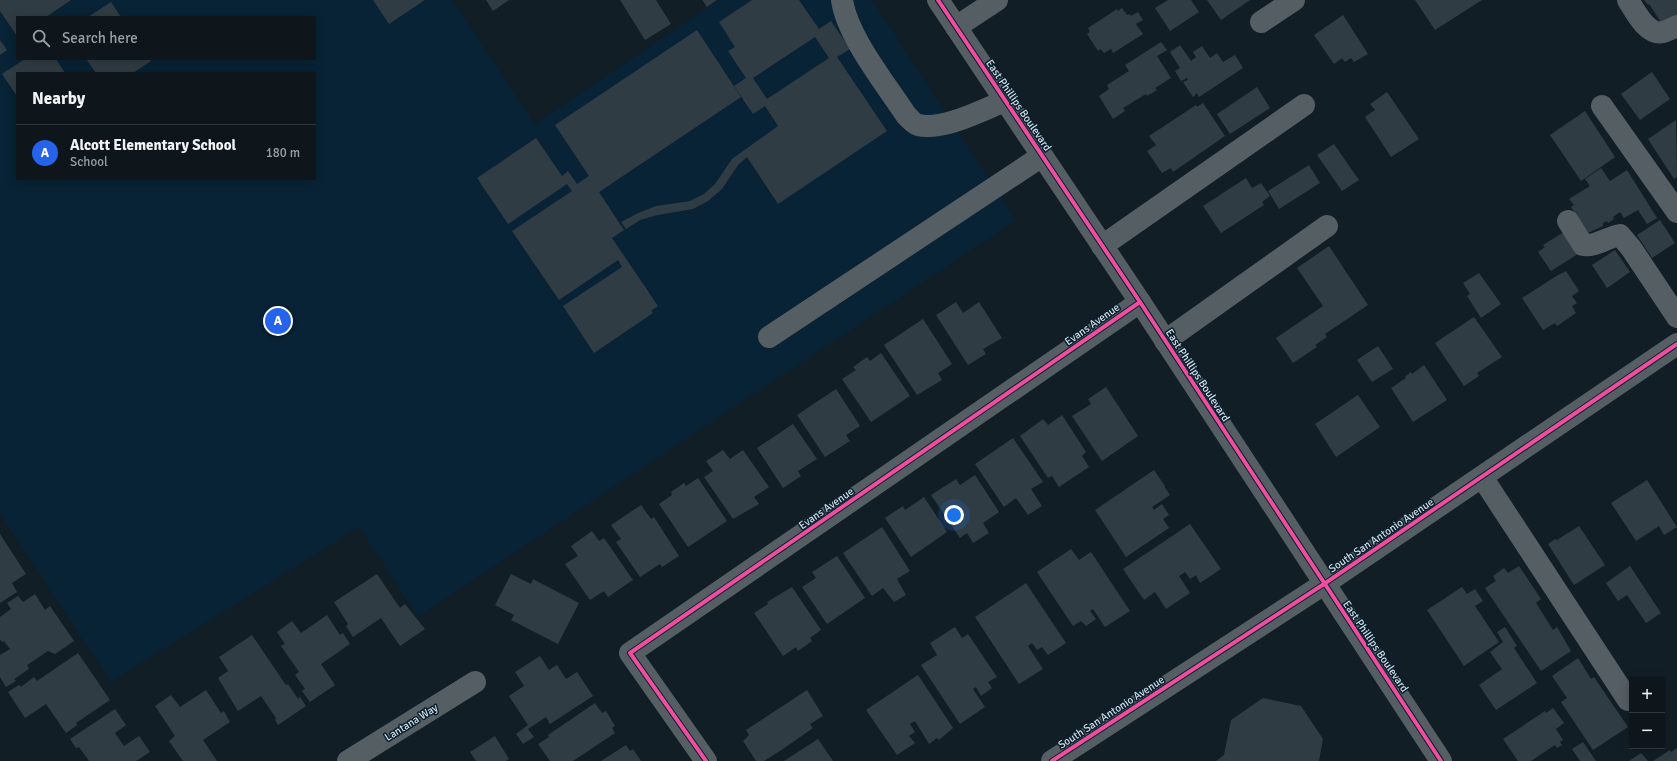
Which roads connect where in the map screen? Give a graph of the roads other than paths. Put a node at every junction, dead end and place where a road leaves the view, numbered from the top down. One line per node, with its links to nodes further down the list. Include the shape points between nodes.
1 (842, 0): 9 (street, via 850,29 906,115 917,125 935,125 952,121)
2 (938, 0): 8 (street, East Phillips Boulevard)
3 (997, 0): 8 (street)
4 (1294, 0): 6 (street)
5 (1628, 0): 7 (street, via 1653,32 1662,32)
6 (1261, 22)
7 (1677, 26)
8 (956, 27): 9 (street, East Phillips Boulevard)
9 (1005, 101): 12 (street, East Phillips Boulevard)
10 (1304, 104): 16 (street)
11 (1602, 106): 13 (street)
12 (1042, 156): 16 (street, East Phillips Boulevard); 19 (street)
13 (1677, 212)
14 (1568, 221): 18 (street, via 1584,245 1590,246 1610,236 1620,235)
15 (1327, 226): 20 (street)
16 (1102, 246): 17 (street, East Phillips Boulevard)
17 (1140, 302): 20 (street, East Phillips Boulevard); 27 (street, Evans Avenue, via 630,653)
18 (1677, 317)
19 (770, 337)
20 (1165, 341): 23 (street, East Phillips Boulevard)
21 (1677, 344): 22 (street, South San Antonio Avenue)
22 (1482, 477): 23 (street, South San Antonio Avenue); 25 (street)
23 (1324, 584): 28 (street, South San Antonio Avenue); 29 (street, East Phillips Boulevard)
24 (475, 682): 26 (street, Lantana Way)
25 (1628, 700)
26 (348, 761)
27 (706, 761)
28 (1052, 761)
29 (1442, 761)

